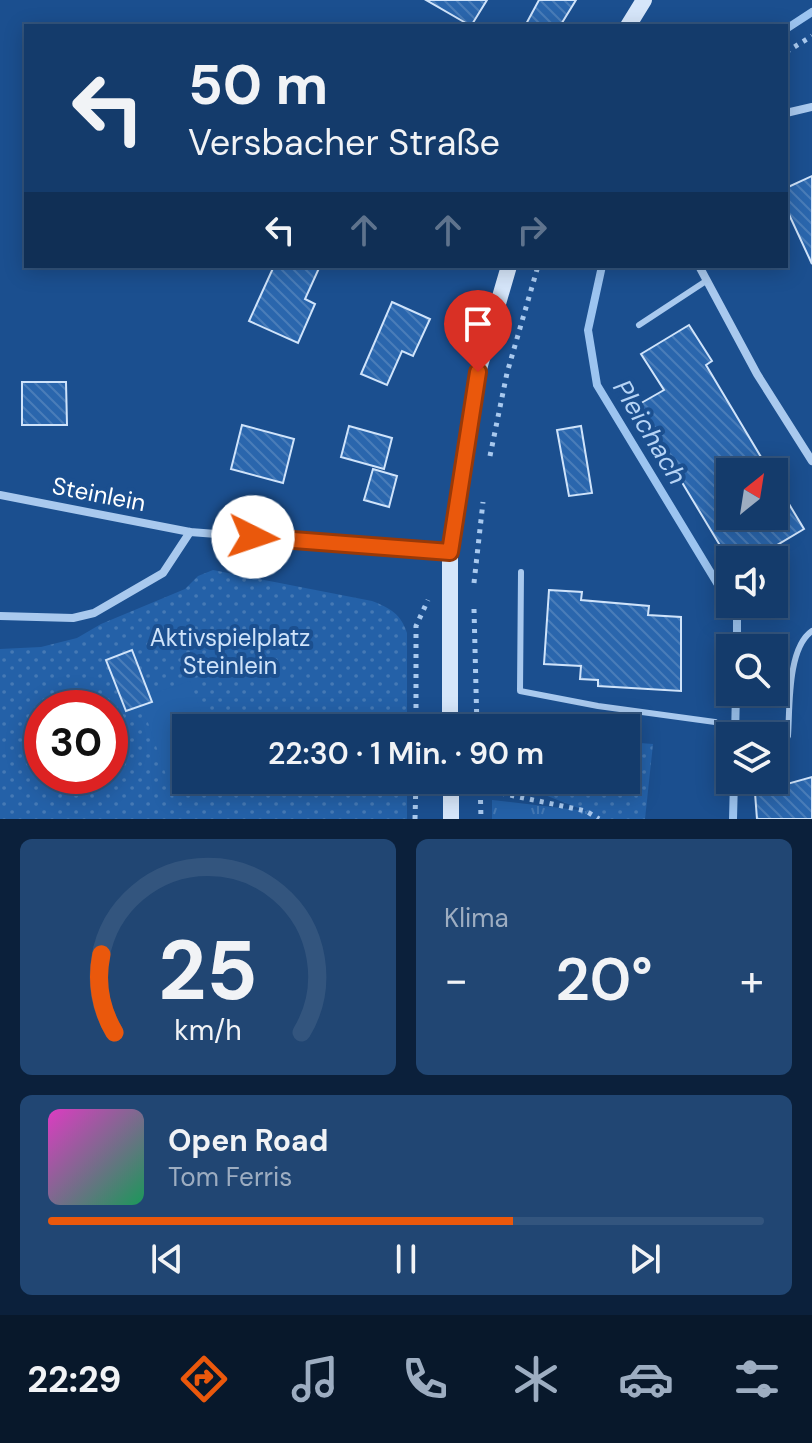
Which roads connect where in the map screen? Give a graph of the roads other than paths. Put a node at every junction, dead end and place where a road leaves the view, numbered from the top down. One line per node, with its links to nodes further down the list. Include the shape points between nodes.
1 (644, 0): 2 (main road)
2 (629, 24)
3 (812, 107): 4 (street)
4 (788, 113)
5 (508, 268): 12 (main road, via 478,372)
6 (700, 268): 7 (street)
7 (706, 281): 8 (lane); 9 (street)
8 (639, 325)
9 (812, 461)
10 (0, 495): 11 (street, Steinlein)
11 (190, 532): 12 (street, Steinlein); 14 (street, via 163,573 94,613 73,618)
12 (450, 552): 16 (main road)
13 (521, 572): 17 (lane, via 520,691)
14 (0, 616)
15 (812, 631): 18 (lane, via 797,650)
16 (450, 714)
17 (715, 722)
18 (788, 736)
19 (451, 794): 20 (main road)
20 (451, 819)

